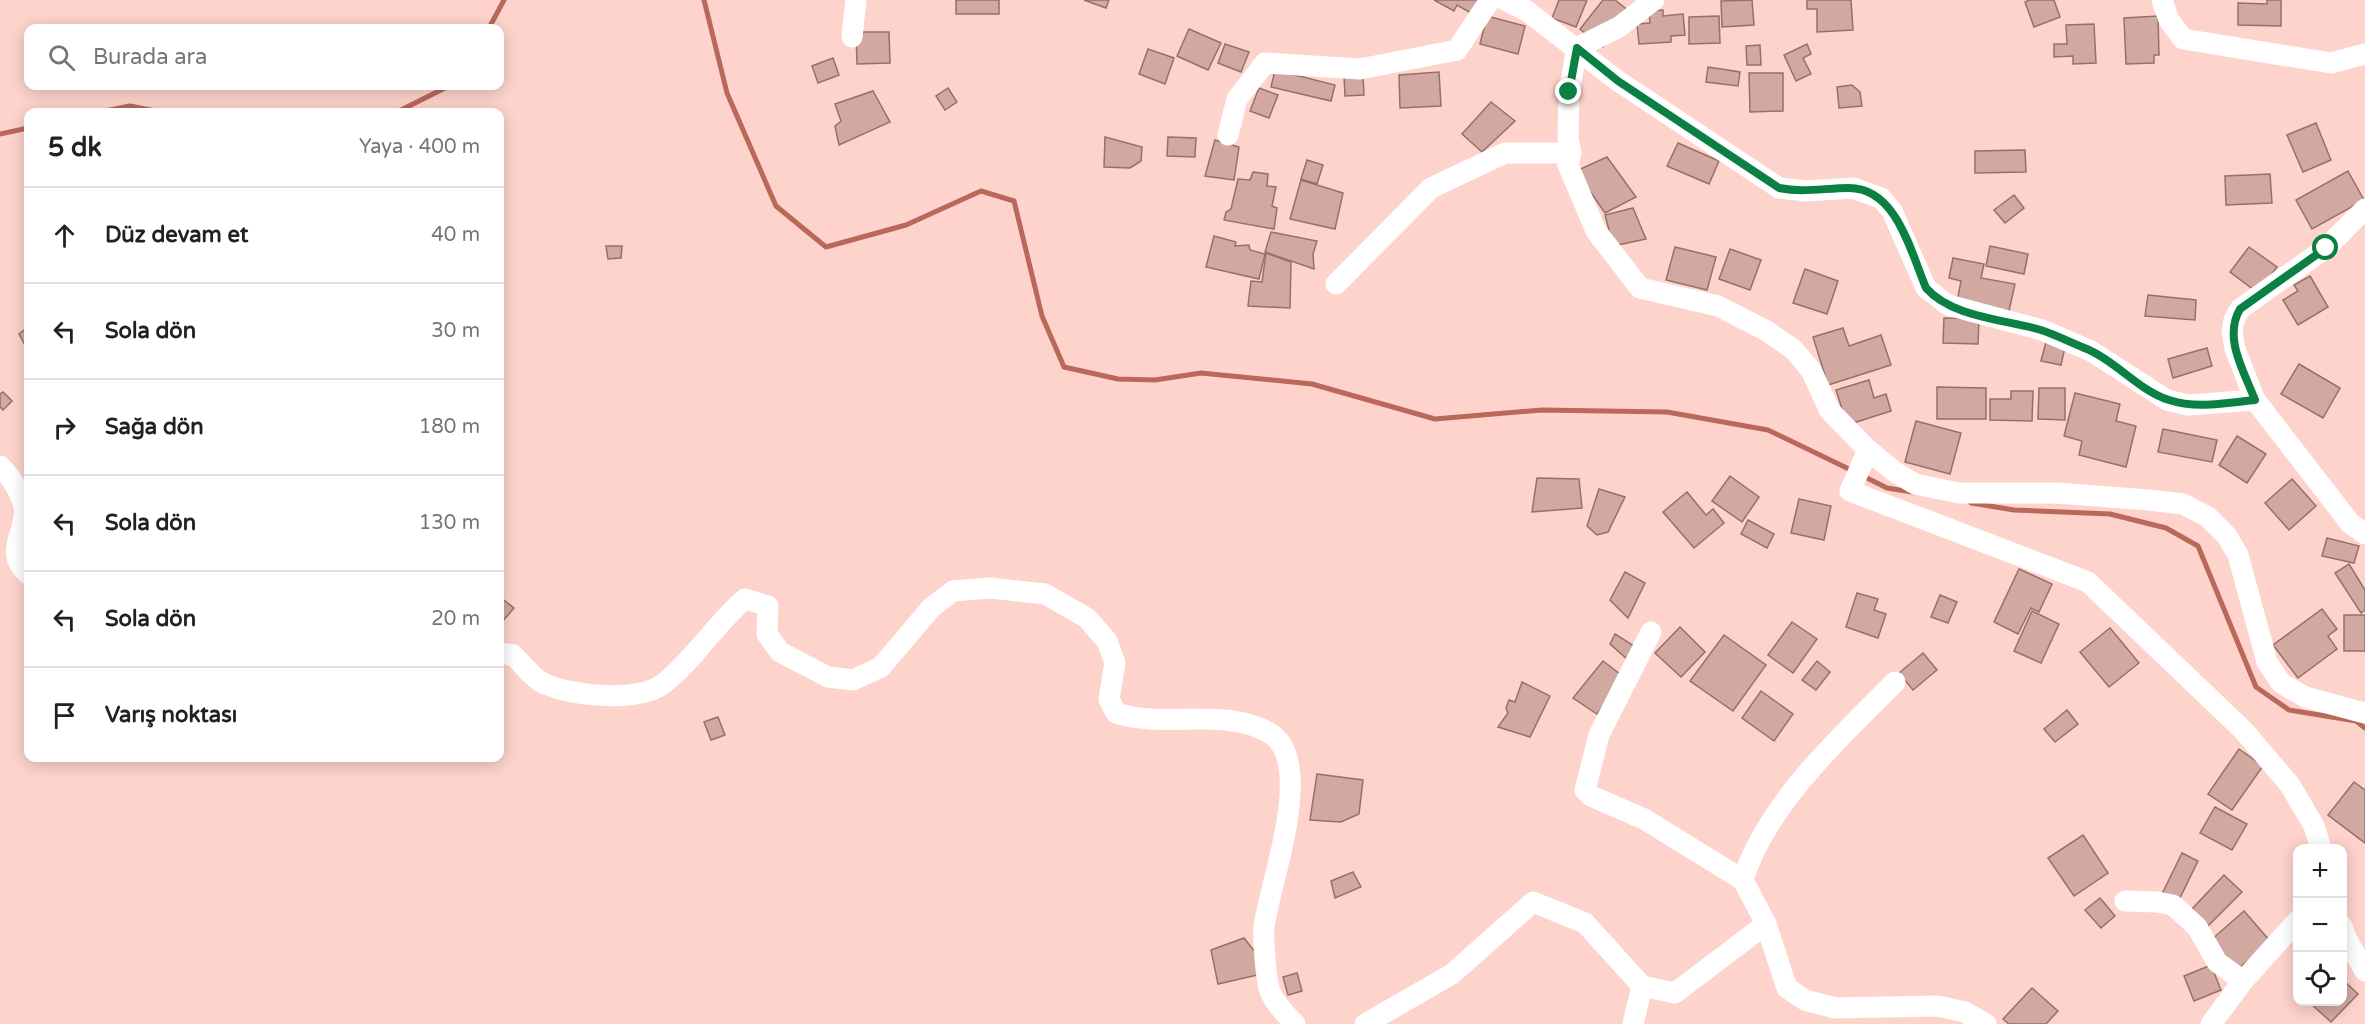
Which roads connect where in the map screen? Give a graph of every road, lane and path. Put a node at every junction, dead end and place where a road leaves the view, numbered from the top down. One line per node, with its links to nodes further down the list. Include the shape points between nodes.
1 (856, 0): 6 (street)
2 (1490, 0): 9 (street, via 1457,50 1360,69 1265,63 1237,99)
3 (1505, 0): 7 (street, via 1527,11)
4 (1654, 0): 7 (street, via 1618,27)
5 (2162, 0): 8 (street, via 2169,20 2183,39 2331,63)
6 (852, 37)
7 (1577, 48): 10 (street, via 1569,92); 13 (street, via 1618,81 1779,188 1853,188 1881,198 1892,211 1926,288 1948,305 2042,330 2091,351 2167,400 2188,405)
8 (2365, 54)
9 (1228, 135)
10 (1571, 153): 12 (street, via 1505,153 1431,188); 14 (street, via 1568,165 1596,231 1640,288 1718,306 1793,349 1811,370 1830,411)
11 (2365, 209): 13 (street, via 2326,248 2240,309 2232,332)
12 (1336, 284)
13 (2255, 400): 18 (street, via 2350,523)
14 (1868, 450): 23 (street, via 1915,484 1934,489 2149,500 2183,504 2208,517 2227,536 2238,555 2267,662 2281,683 2305,697); 24 (street, via 1850,491 2088,582 2244,730 2290,785 2314,826)
15 (0, 466): 16 (street, via 8,473)
16 (24, 507)
17 (24, 507): 19 (street, via 16,548 19,566)
18 (2365, 534)
19 (24, 570)
20 (1651, 632): 25 (street, via 1599,735 1585,790 1644,819)
21 (504, 654): 33 (street, via 513,655 541,682 574,693 615,696 640,692 661,685 746,599 768,606 767,634 780,652 828,677 854,680 881,667 931,608 953,591 990,588 1045,594 1087,618 1107,641 1114,663 1109,699 1116,713 1135,719 1241,720 1270,733 1280,744 1288,760 1291,792 1277,878 1264,928 1270,991)
22 (1895, 682): 25 (street, via 1833,744 1789,796 1756,850)
23 (2365, 713)
24 (2319, 844)
25 (1743, 880): 27 (street)
26 (2125, 901): 31 (street, via 2173,905 2197,927 2217,962)
27 (1766, 924): 32 (street, via 1676,993); 36 (street, via 1787,988 1805,1000 1835,1008 1938,1006 1965,1012)
28 (2293, 926): 31 (street)
29 (2347, 940): 30 (street)
30 (2365, 971)
31 (2243, 981): 37 (street)
32 (1642, 986): 34 (street, via 1585,923 1533,902 1452,974); 35 (street)
33 (1294, 1024)
34 (1365, 1024)
35 (1633, 1024)
36 (1986, 1024)
37 (2211, 1024)

